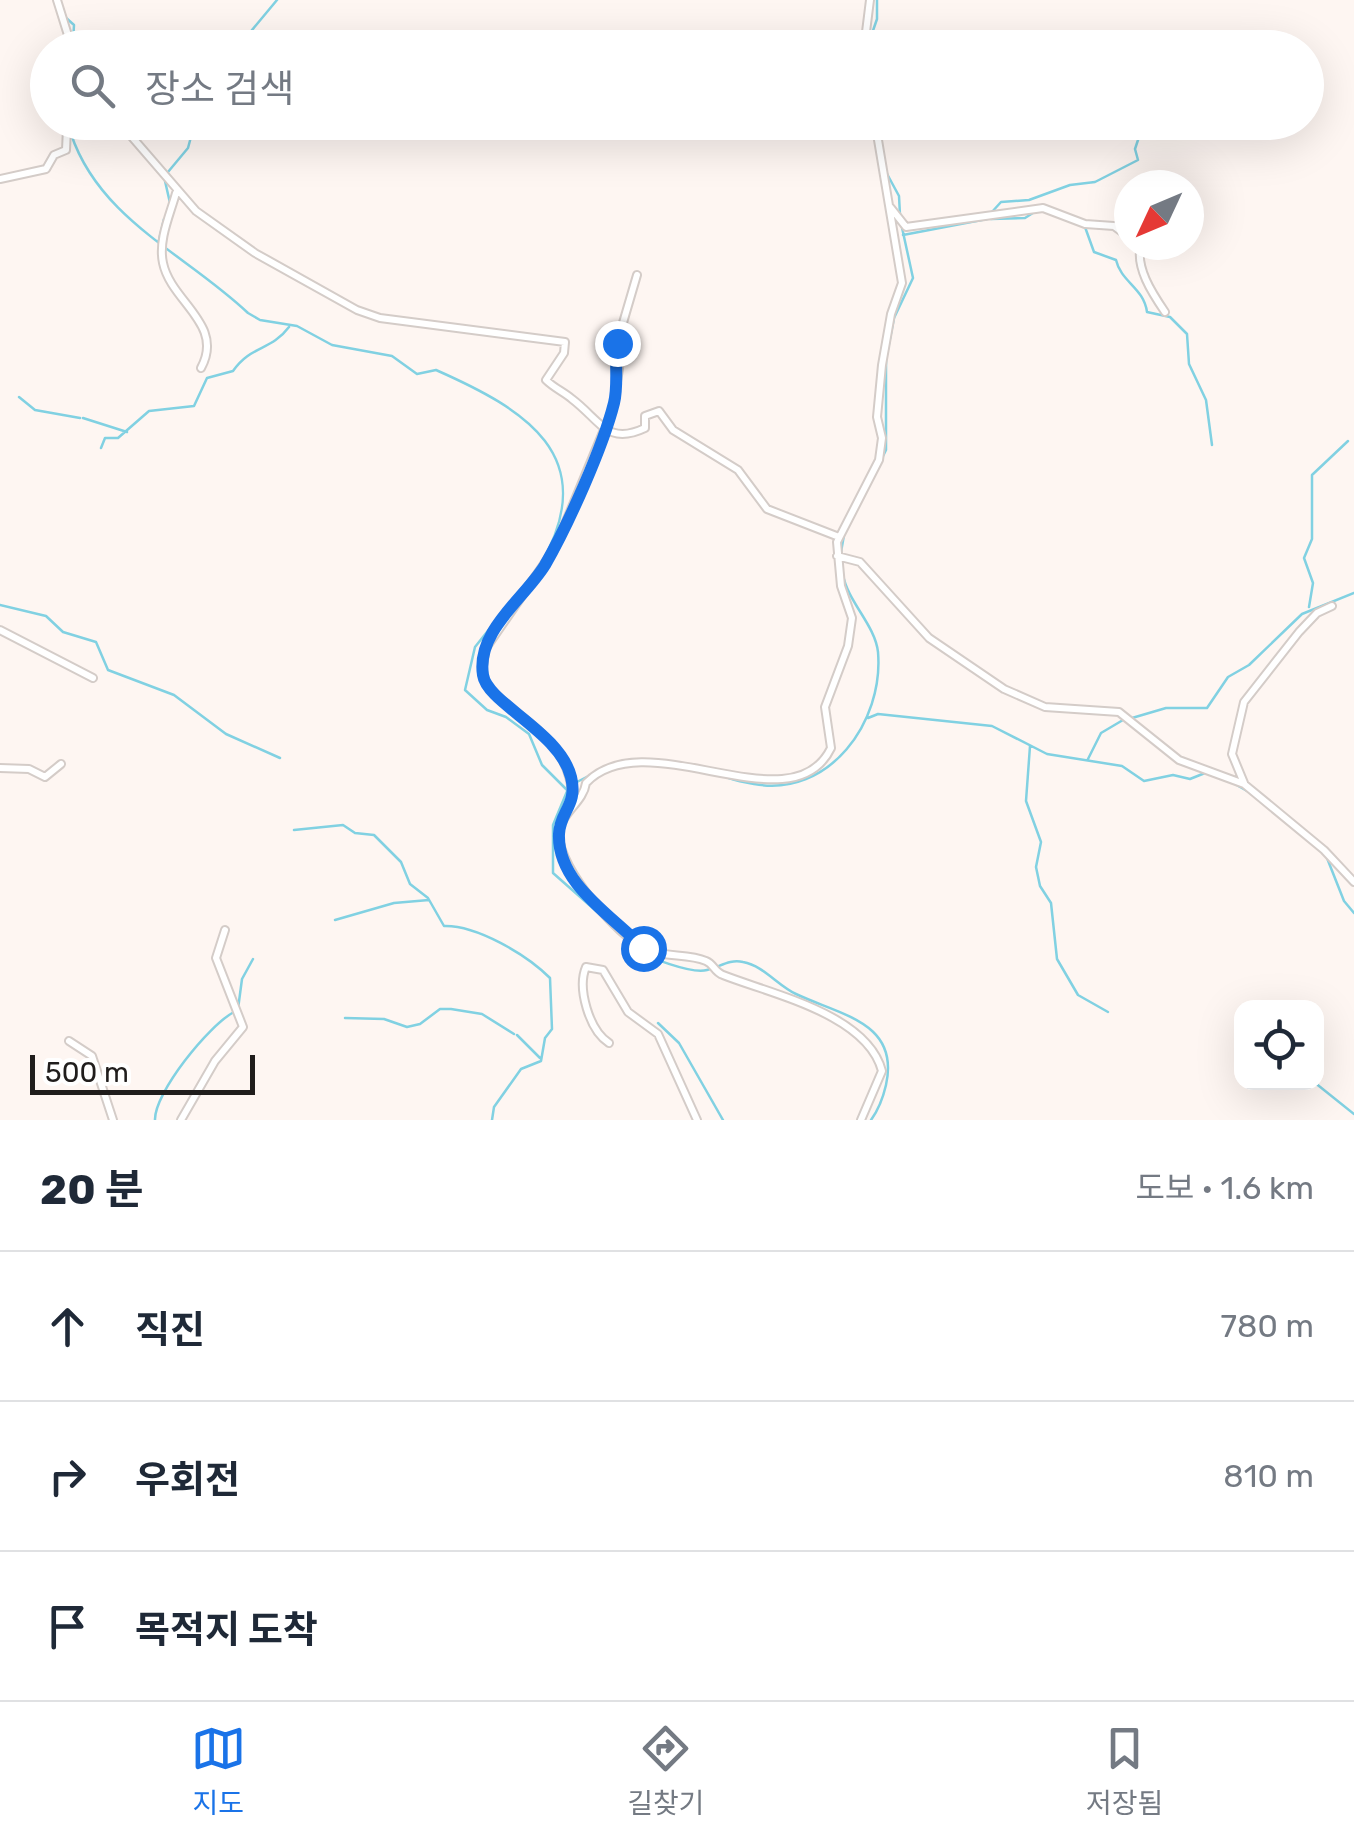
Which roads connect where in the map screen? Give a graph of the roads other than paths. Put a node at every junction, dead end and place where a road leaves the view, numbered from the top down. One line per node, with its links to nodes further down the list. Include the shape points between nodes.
1 (57, 0): 3 (street)
2 (870, 0): 4 (street)
3 (66, 30)
4 (866, 30)
5 (66, 140): 8 (street, via 66,150 48,167)
6 (133, 140): 9 (street)
7 (878, 140): 10 (street)
8 (0, 179)
9 (176, 193): 15 (street, via 162,261 200,319 208,343); 16 (street, via 256,253 364,313 565,342 546,380)
10 (890, 207): 11 (street, via 906,227 1048,208 1085,224); 17 (street, via 902,284 881,373 882,448 876,474)
11 (1114, 226)
12 (1139, 260): 14 (street)
13 (637, 275): 16 (street, via 615,350 619,376)
14 (1165, 312)
15 (200, 368)
16 (604, 430): 17 (street, via 632,435 646,428 644,416 659,411 673,430 738,470 767,509); 25 (street, via 555,548 493,632 483,658 487,686 564,760)
17 (838, 537): 18 (street)
18 (837, 556): 24 (street, via 858,560 930,638 1004,689 1045,707 1115,711 1179,760); 25 (street, via 852,621 825,708 832,748 822,765 776,780 673,764 625,765 592,776)
19 (1332, 606): 24 (street, via 1313,617 1244,702 1232,750)
20 (0, 630): 21 (street)
21 (93, 678)
22 (61, 764): 23 (street, via 45,776)
23 (0, 768)
24 (1244, 784): 26 (street)
25 (573, 805): 33 (street, via 559,834 566,865 643,948 707,961 720,974 810,1006 866,1043 882,1071)
26 (1354, 882)
27 (225, 930): 31 (street, via 216,958 243,1026)
28 (69, 1041): 30 (street, via 92,1056)
29 (609, 1043): 32 (street, via 593,1028 586,967 603,970 628,1012 658,1034)
30 (113, 1120)
31 (181, 1120)
32 (697, 1120)
33 (861, 1120)

